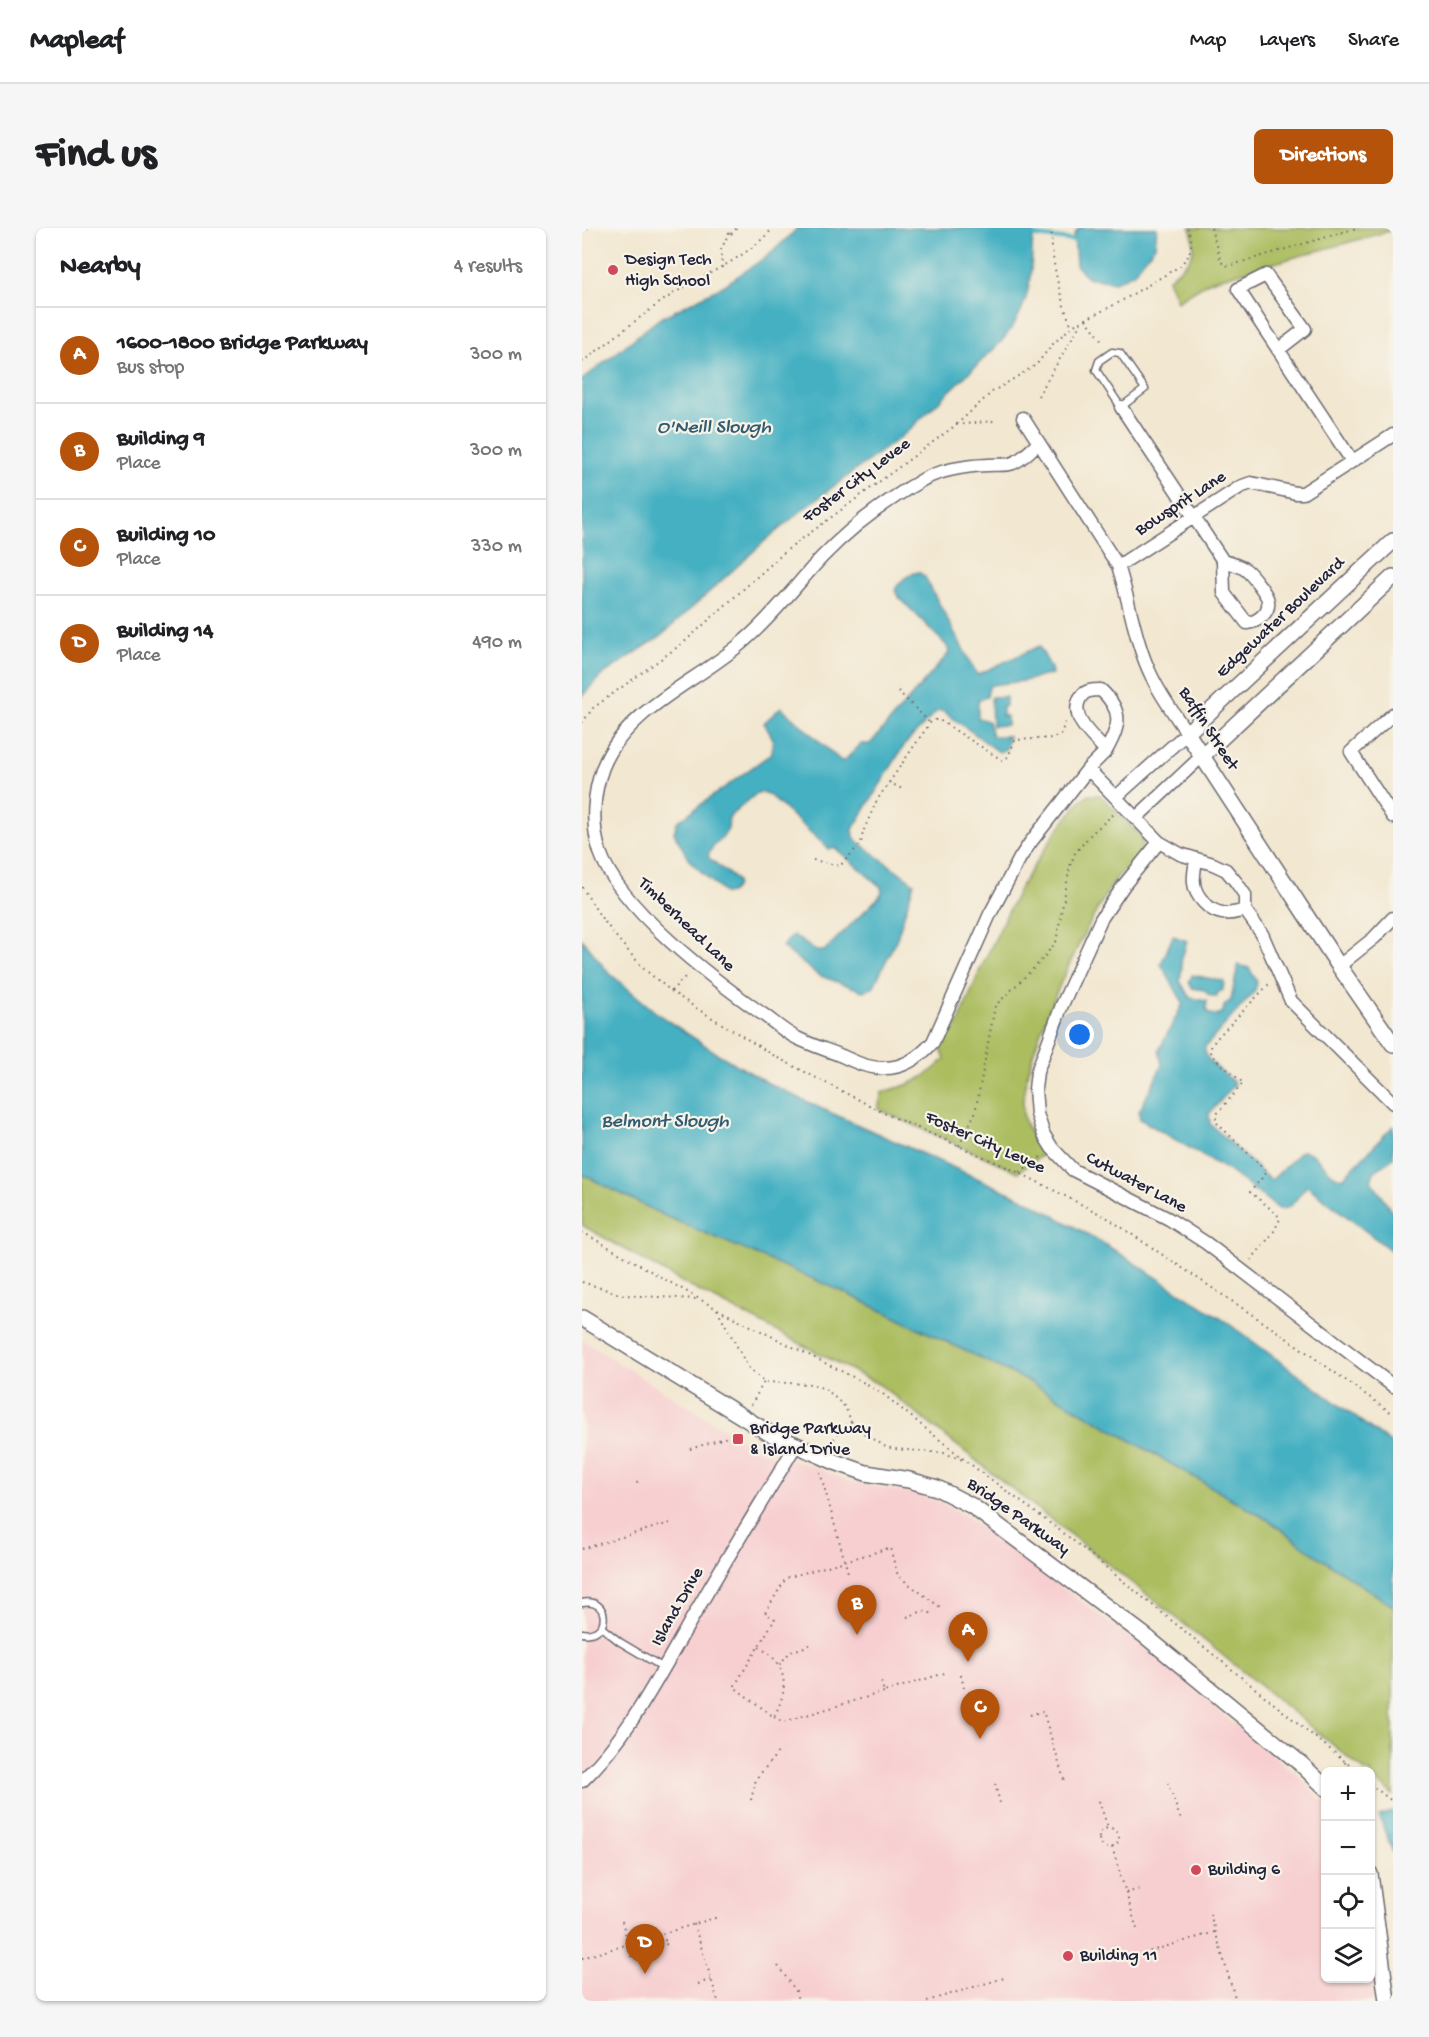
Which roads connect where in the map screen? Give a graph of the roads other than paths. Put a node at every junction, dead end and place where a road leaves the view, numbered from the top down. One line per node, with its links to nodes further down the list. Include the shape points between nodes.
1 (1278, 350): 1 (street, via 1305,329 1266,274 1238,289); 6 (street)
2 (1121, 406): 2 (lane, via 1145,389 1120,353 1112,352 1096,370); 7 (street)
3 (1023, 418): 5 (street, Baffin Street)
4 (1393, 435): 6 (street, Bowsprit Lane)
5 (1039, 444): 10 (street, Baffin Street); 16 (street, Timberhead Lane, via 1015,463 968,466 936,474 896,496 851,530 747,639 656,704 626,731 603,767 595,808 597,839 614,879 644,914 727,989 795,1037 885,1069 912,1061 933,1042 990,914 1020,858)
6 (1352, 461): 7 (street, Bowsprit Lane, via 1303,493 1251,483)
7 (1192, 516): 9 (street); 10 (street, Bowsprit Lane)
8 (1393, 541): 13 (street, Edgewater Boulevard)
9 (1223, 561): 9 (street, via 1224,593 1242,619 1253,623 1262,617 1269,599 1247,571)
10 (1118, 566): 13 (street, Baffin Street, via 1152,678)
11 (1393, 577): 15 (street)
12 (1393, 714): 18 (street, via 1351,752)
13 (1187, 733): 15 (street, Baffin Street); 17 (street, Edgewater Boulevard)
14 (1106, 751): 14 (street, Timberhead Lane, via 1119,721 1114,702 1101,690 1088,690 1076,707 1078,717); 16 (street, Timberhead Lane)
15 (1202, 756): 19 (street); 24 (street, Baffin Street)
16 (1088, 770): 17 (street)
17 (1120, 802): 19 (street)
18 (1393, 817)
19 (1136, 818): 20 (street)
20 (1159, 842): 21 (street); 28 (street, Cutwater Lane, via 1101,919 1062,1005 1037,1072 1037,1114 1044,1135 1073,1170 1169,1219 1206,1243)
21 (1196, 860): 22 (street, via 1226,870 1245,895); 22 (street, via 1194,884 1203,901 1221,913)
22 (1245, 910): 26 (street, via 1262,934 1292,1001)
23 (1393, 918): 24 (street)
24 (1340, 966): 25 (street, Baffin Street)
25 (1393, 1044)
26 (1393, 1103)
27 (582, 1318): 29 (street, Bridge Parkway, via 743,1418)
28 (1393, 1386)
29 (796, 1445): 33 (street, Island Drive); 35 (street, Bridge Parkway, via 866,1473 937,1488 972,1506 1144,1635)
30 (582, 1603): 31 (lane, via 589,1601 599,1606 604,1616)
31 (601, 1627): 32 (lane, via 594,1633); 33 (lane)
32 (582, 1633)
33 (664, 1668): 34 (street, Island Drive, via 612,1748)
34 (582, 1781)
35 (1321, 1783)
36 (1371, 1875): 37 (street)
37 (1387, 2001)

